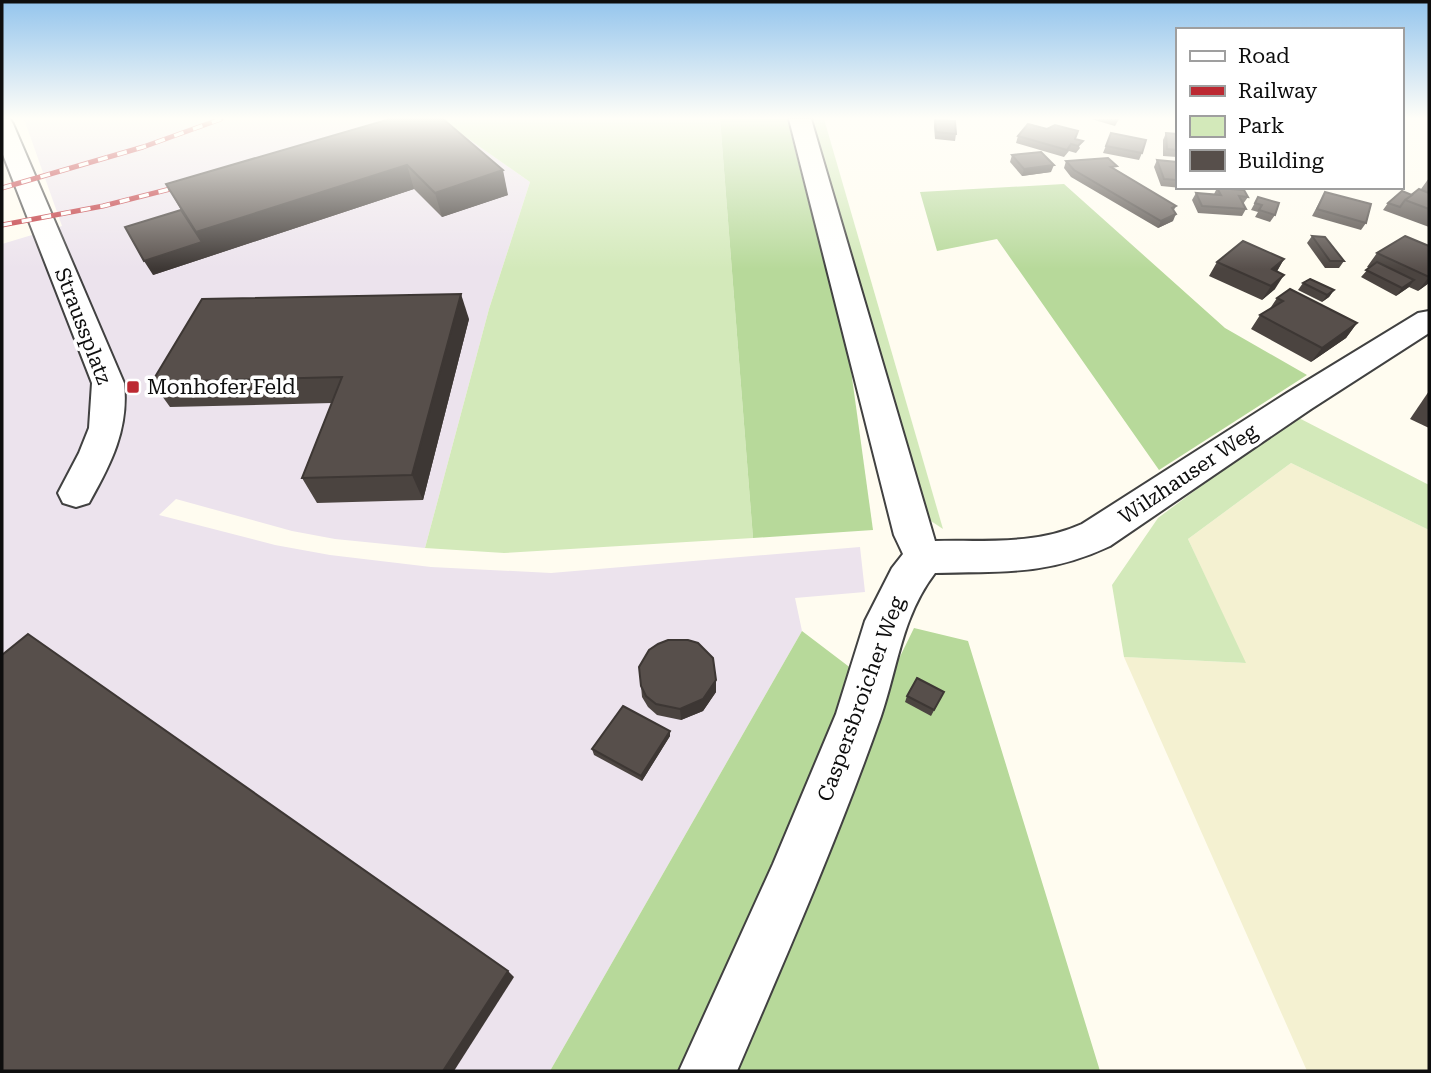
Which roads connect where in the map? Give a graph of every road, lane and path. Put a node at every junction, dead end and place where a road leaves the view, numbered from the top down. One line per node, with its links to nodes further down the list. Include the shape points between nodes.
1 (20, 169): 4 (street, Straussplatz, via 108,383 111,407 105,438)
2 (814, 169): 5 (street, via 913,535)
3 (1429, 320): 5 (street, Wilzhauser Weg, via 1096,535 1066,549 1035,555)
4 (76, 493)
5 (924, 557): 6 (street, Caspersbroicher Weg, via 906,580 886,621 854,727)
6 (708, 1071)

